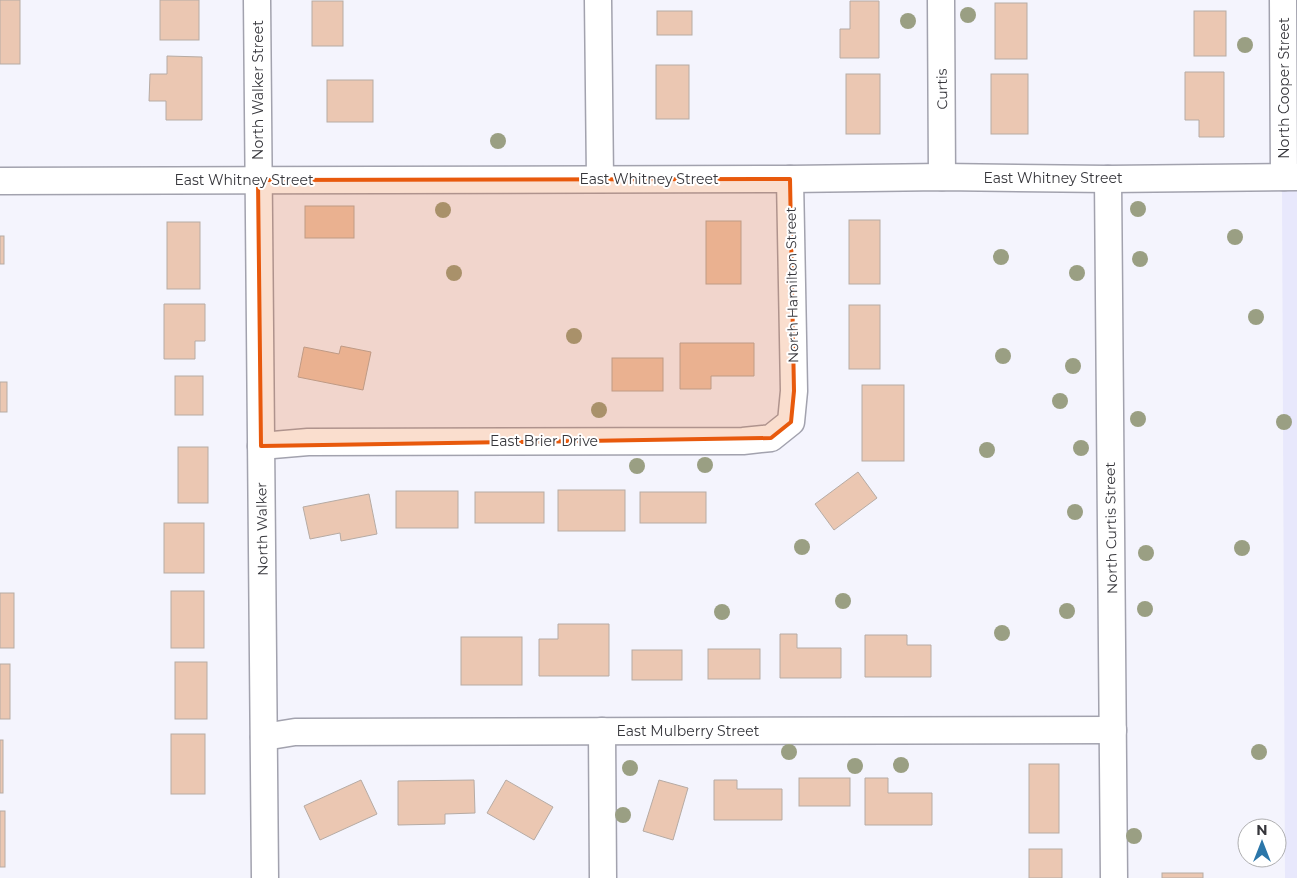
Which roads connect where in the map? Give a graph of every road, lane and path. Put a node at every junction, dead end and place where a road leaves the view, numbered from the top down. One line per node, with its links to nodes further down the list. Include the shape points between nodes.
1 (257, 0): 10 (street, North Walker Street)
2 (598, 0): 7 (street)
3 (941, 0): 6 (street, Curtis)
4 (1283, 0): 5 (street, North Cooper Street)
5 (1291, 177): 9 (street, East Whitney Street)
6 (942, 178): 8 (street, East Whitney Street); 9 (street, East Whitney Street)
7 (600, 179): 8 (street, East Whitney Street); 10 (street, East Whitney Street)
8 (790, 179): 12 (street, North Hamilton Street)
9 (1108, 179): 14 (street, North Curtis Street)
10 (258, 180): 11 (street, East Whitney Street); 13 (street, North Walker)
11 (0, 181)
12 (794, 390): 13 (street, East Brier Drive, via 791,422 771,438 743,441 318,442)
13 (261, 446): 16 (street, North Walker)
14 (1113, 730): 15 (street, East Mulberry Street); 19 (street, North Curtis Street)
15 (602, 731): 16 (street, East Mulberry Street, via 295,732); 18 (street)
16 (264, 737): 17 (street, North Walker)
17 (265, 878)
18 (604, 878)
19 (1114, 878)

